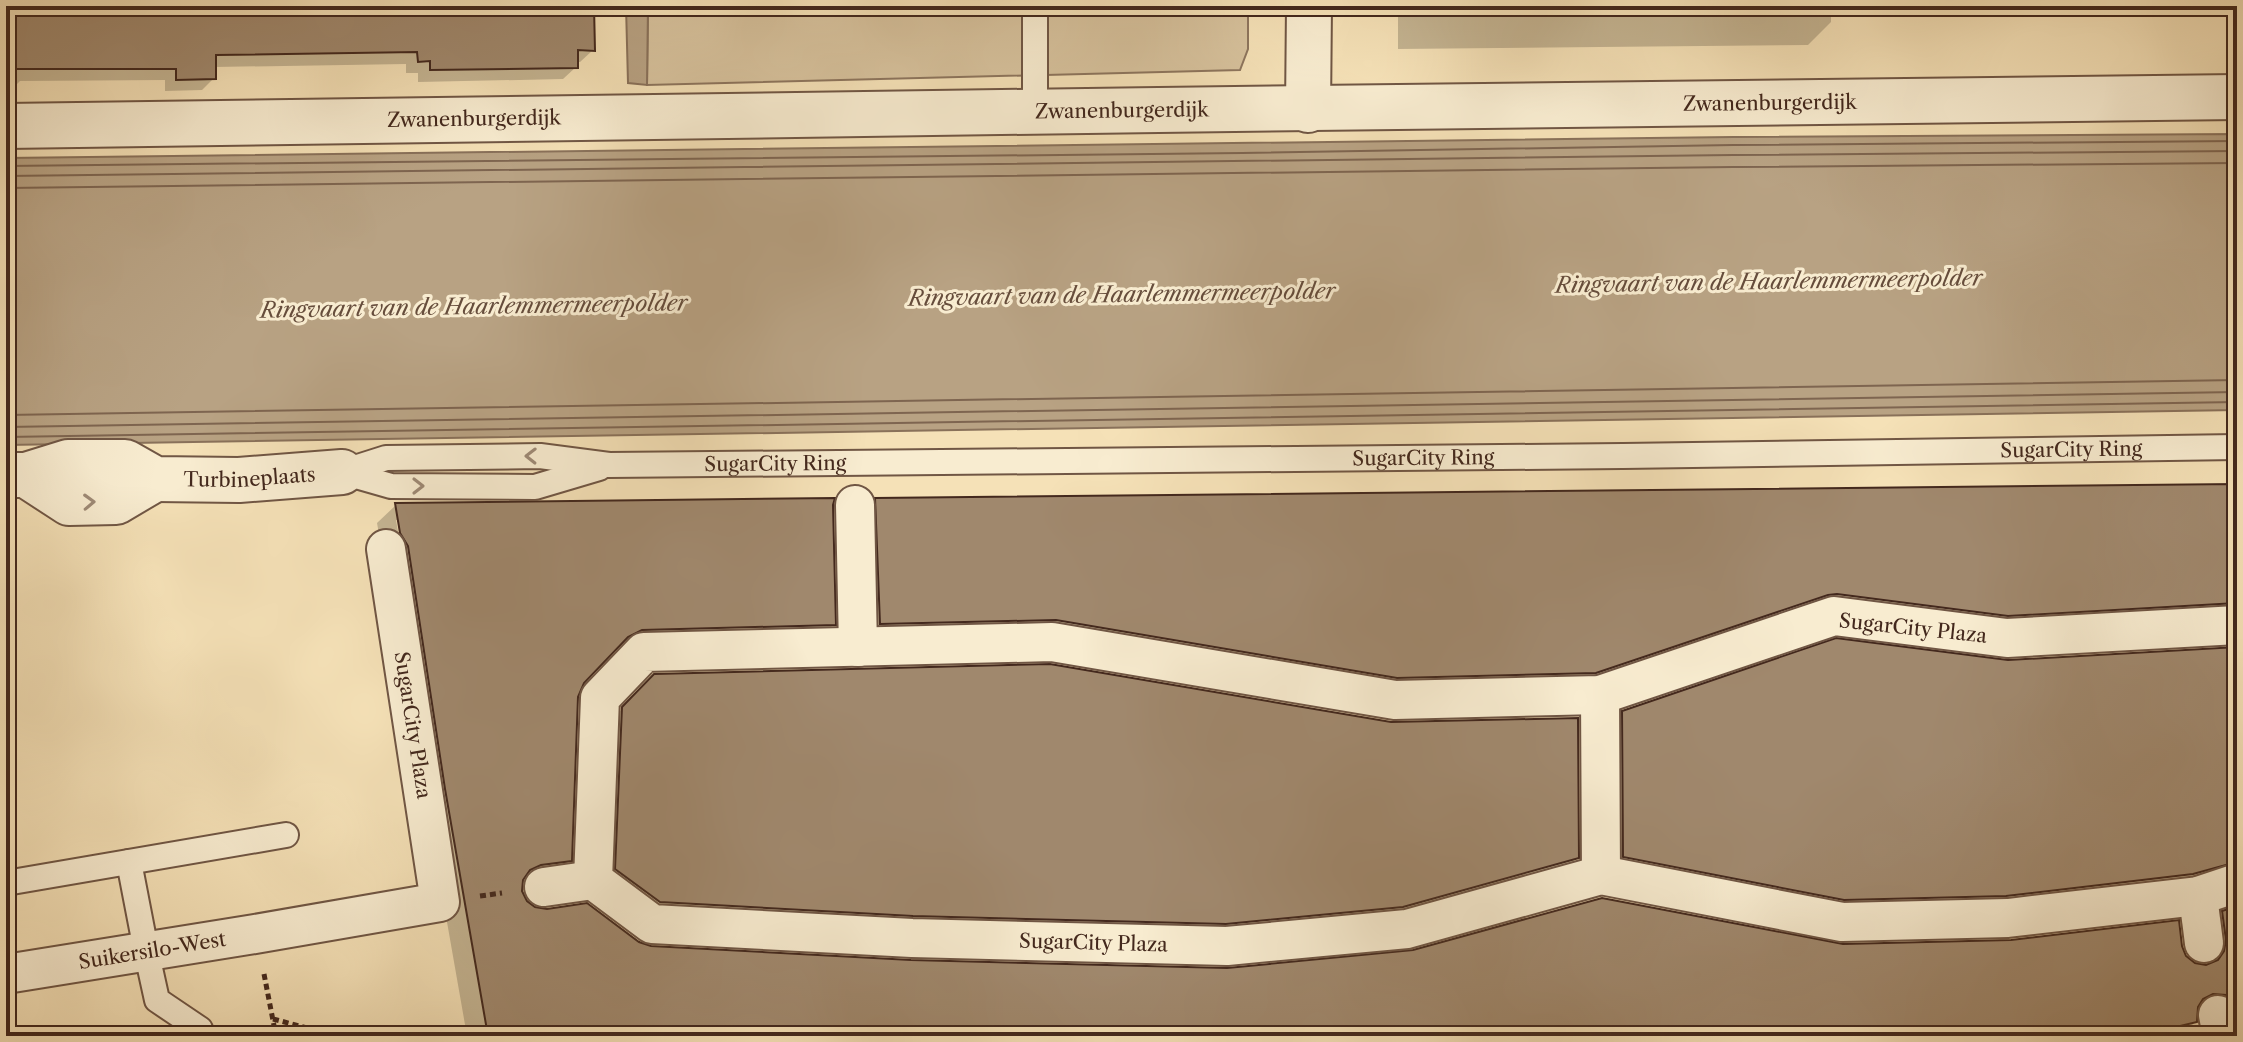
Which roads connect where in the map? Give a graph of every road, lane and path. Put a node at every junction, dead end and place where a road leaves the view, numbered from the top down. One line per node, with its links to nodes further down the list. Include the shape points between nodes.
1 (1035, 6): 5 (lane)
2 (1309, 6): 4 (street)
3 (2237, 97): 4 (street, Zwanenburgerdijk)
4 (1308, 110): 5 (street, Zwanenburgerdijk)
5 (1035, 112): 6 (street, Zwanenburgerdijk)
6 (6, 126)
7 (2237, 447): 8 (lane, SugarCity Ring, via 609,465 540,456 386,458)
8 (342, 472): 9 (street, Turbineplaats, via 239,480 155,479 116,502 69,503)
9 (16, 475)
10 (855, 505): 13 (street)
11 (386, 549): 23 (street, SugarCity Plaza, via 456,900)
12 (2237, 625): 14 (street, SugarCity Plaza, via 2007,638 1834,616)
13 (858, 647): 14 (street, SugarCity Plaza, via 1052,642 1395,700); 18 (street, SugarCity Plaza, via 644,652 600,698)
14 (1600, 695): 17 (street)
15 (286, 835): 16 (lane)
16 (129, 862): 19 (lane); 26 (lane)
17 (1601, 875): 18 (street, SugarCity Plaza, via 1407,929 1227,946 912,938 652,924); 22 (street, SugarCity Plaza, via 1842,922 2008,918)
18 (593, 880): 21 (street)
19 (6, 883)
20 (2237, 883): 22 (street, SugarCity Plaza)
21 (544, 887)
22 (2198, 896): 25 (street)
23 (298, 927): 24 (street, Suikersilo-West)
24 (255, 934): 26 (street, Suikersilo-West); 28 (path)
25 (2204, 943)
26 (146, 950): 27 (street, Suikersilo-West); 29 (lane, via 157,1000)
27 (6, 974)
28 (273, 1019): 30 (path); 31 (path)
29 (200, 1029)
30 (325, 1034): 32 (path)
31 (276, 1036)
32 (338, 1036)

